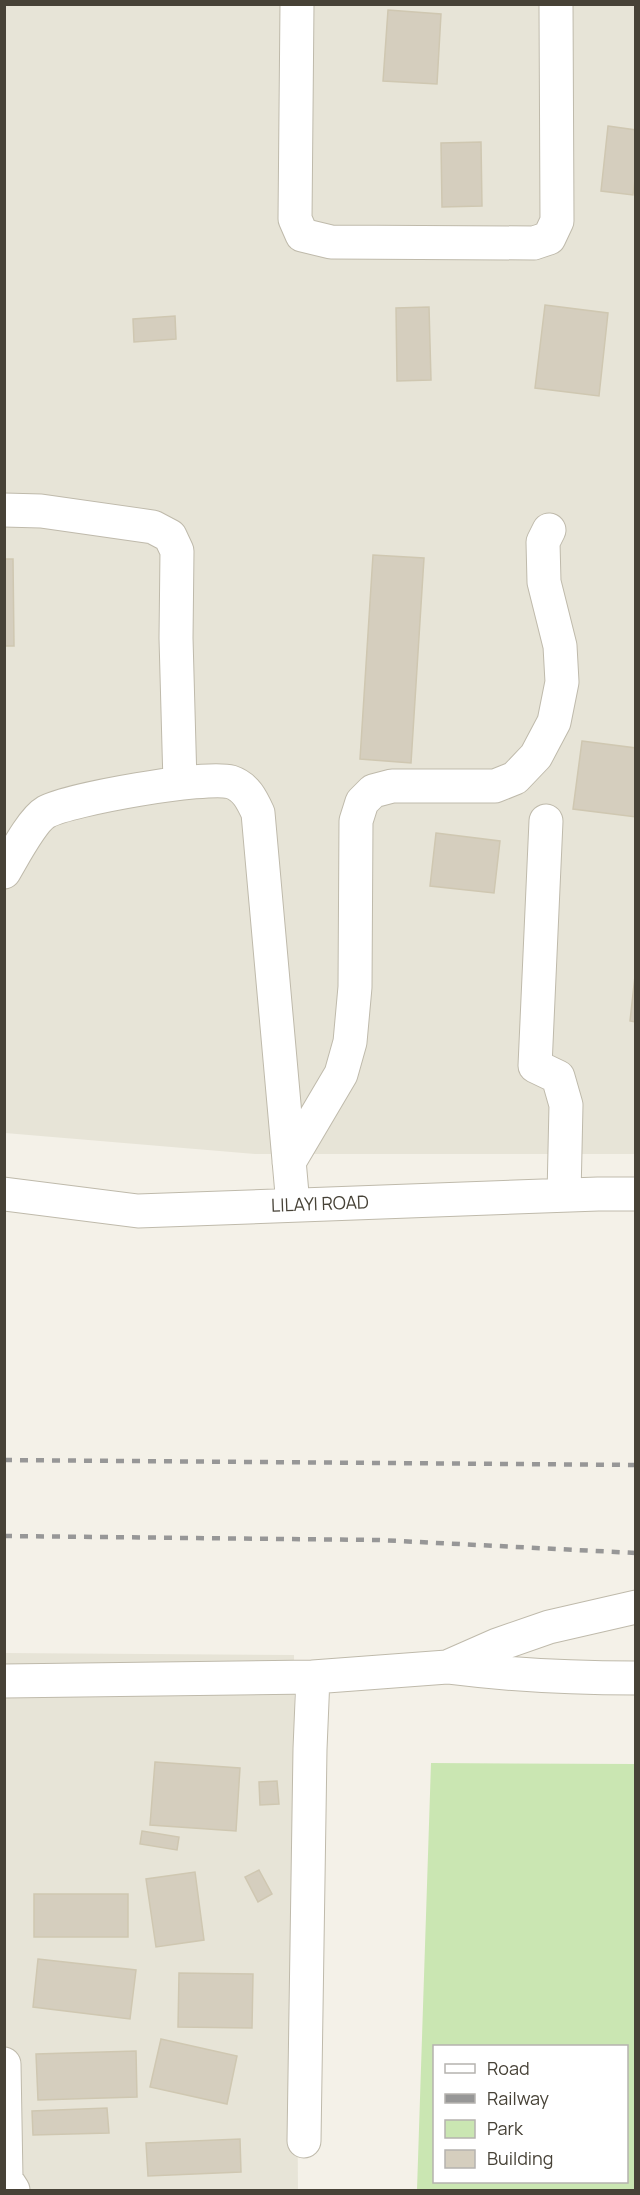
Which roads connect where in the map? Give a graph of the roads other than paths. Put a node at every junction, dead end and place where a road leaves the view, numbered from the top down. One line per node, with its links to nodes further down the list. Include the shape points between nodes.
1 (297, 4): 2 (street, via 295,219 302,235 331,242 498,243 542,242 549,238 557,221)
2 (556, 4)
3 (4, 510): 5 (street, via 41,511 153,527 170,536 177,551)
4 (549, 530): 8 (street, via 543,542 544,582 560,645 562,682 554,722 536,756 515,778 495,786 392,786 373,791 362,802 356,821 355,987 350,1042 341,1074)
5 (180, 783): 7 (street, via 64,805 44,813); 8 (street, via 233,783 248,793 258,813)
6 (546, 821): 11 (street, via 535,1066 558,1077 566,1105)
7 (4, 872)
8 (289, 1162): 12 (street)
9 (4, 1194): 12 (street, LILAYI ROAD, via 138,1211)
10 (636, 1194): 11 (street, LILAYI ROAD)
11 (564, 1195): 12 (street, LILAYI ROAD)
12 (293, 1205)
13 (636, 1607): 14 (street, via 549,1627)
14 (447, 1667): 15 (street); 16 (street, via 562,1678)
15 (313, 1677): 17 (street); 19 (street)
16 (636, 1678)
17 (4, 1681)
18 (4, 2064): 20 (street, via 6,2179)
19 (304, 2141)
20 (13, 2190)

